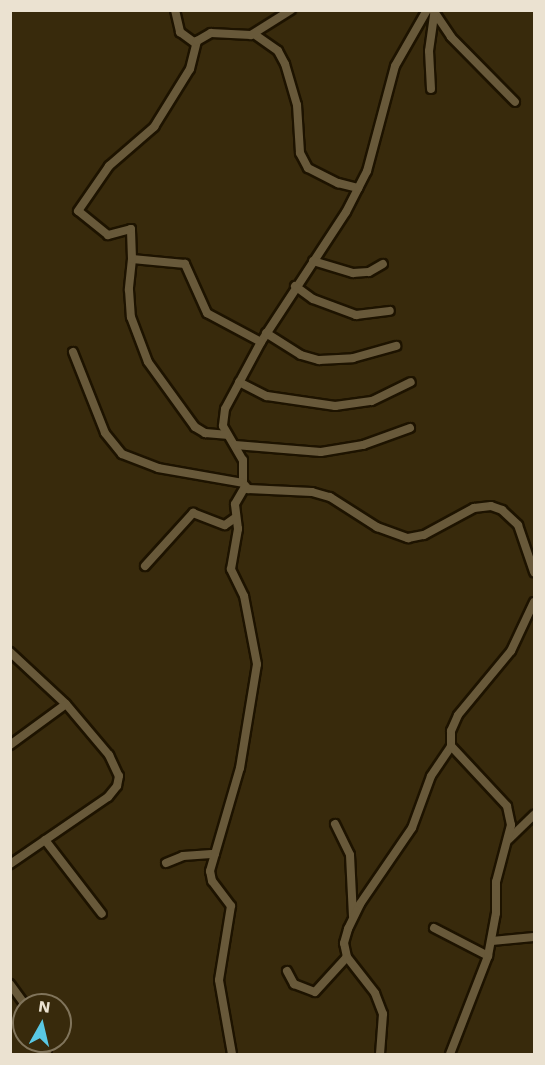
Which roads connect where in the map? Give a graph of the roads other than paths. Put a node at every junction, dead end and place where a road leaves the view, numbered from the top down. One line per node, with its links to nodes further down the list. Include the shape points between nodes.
1 (175, 10): 5 (street, via 180,32)
2 (291, 10): 4 (street)
3 (431, 11): 6 (street); 7 (street); 8 (street, via 395,66 375,150)
4 (254, 34): 5 (street, via 240,37 211,33); 8 (street, via 278,51 285,64 297,105 300,153 308,168)
5 (195, 43): 9 (street, via 190,69 154,128 109,166 78,211 108,235 130,229)
6 (431, 89)
7 (515, 102)
8 (358, 188): 10 (street)
9 (132, 259): 15 (street, via 185,264 207,313); 21 (street, via 131,318 148,362 195,427 205,434)
10 (313, 261): 11 (street, via 353,273 369,272); 12 (street)
11 (382, 264)
12 (296, 286): 13 (street, via 313,299 356,315); 14 (street)
13 (390, 311)
14 (266, 333): 15 (street); 16 (street, via 301,355 319,360 353,358)
15 (261, 342): 18 (street)
16 (396, 346)
17 (74, 352): 23 (street, via 105,433 122,454 158,468)
18 (239, 382): 19 (street, via 267,396 335,406 380,398); 21 (street, via 225,409)
19 (411, 382)
20 (410, 428): 22 (street, via 363,445 321,452)
21 (226, 435): 22 (street)
22 (235, 445): 23 (street, via 243,460)
23 (244, 485): 24 (street, via 236,498); 26 (street, via 255,491 293,490 330,497 377,527 408,538 424,535 474,508 491,506 502,510 518,525)
24 (235, 518): 25 (street, via 225,525 193,513); 36 (street, via 238,530 231,569 250,615 257,664 240,768)
25 (145, 566)
26 (534, 572)
27 (534, 602): 31 (street, via 511,651 458,715 451,731)
28 (10, 652): 29 (street)
29 (66, 704): 30 (street); 35 (street, via 109,755 118,769 119,781 108,797)
30 (10, 745)
31 (451, 746): 34 (street, via 507,806); 40 (street, via 431,776 412,828)
32 (534, 815): 34 (street)
33 (335, 824): 40 (street, via 350,855)
34 (509, 839): 43 (street, via 496,882)
35 (45, 840): 38 (street); 39 (street)
36 (215, 854): 37 (street, via 183,856); 47 (street, via 211,876 231,906 219,980)
37 (166, 863)
38 (10, 864)
39 (102, 915)
40 (353, 916): 45 (street, via 344,944)
41 (434, 928): 44 (street)
42 (534, 937): 43 (street)
43 (492, 941): 44 (street)
44 (488, 956): 49 (street)
45 (347, 957): 46 (street, via 315,992 294,984); 48 (street, via 375,993 383,1014)
46 (287, 970)
47 (232, 1054)
48 (380, 1054)
49 (450, 1054)

